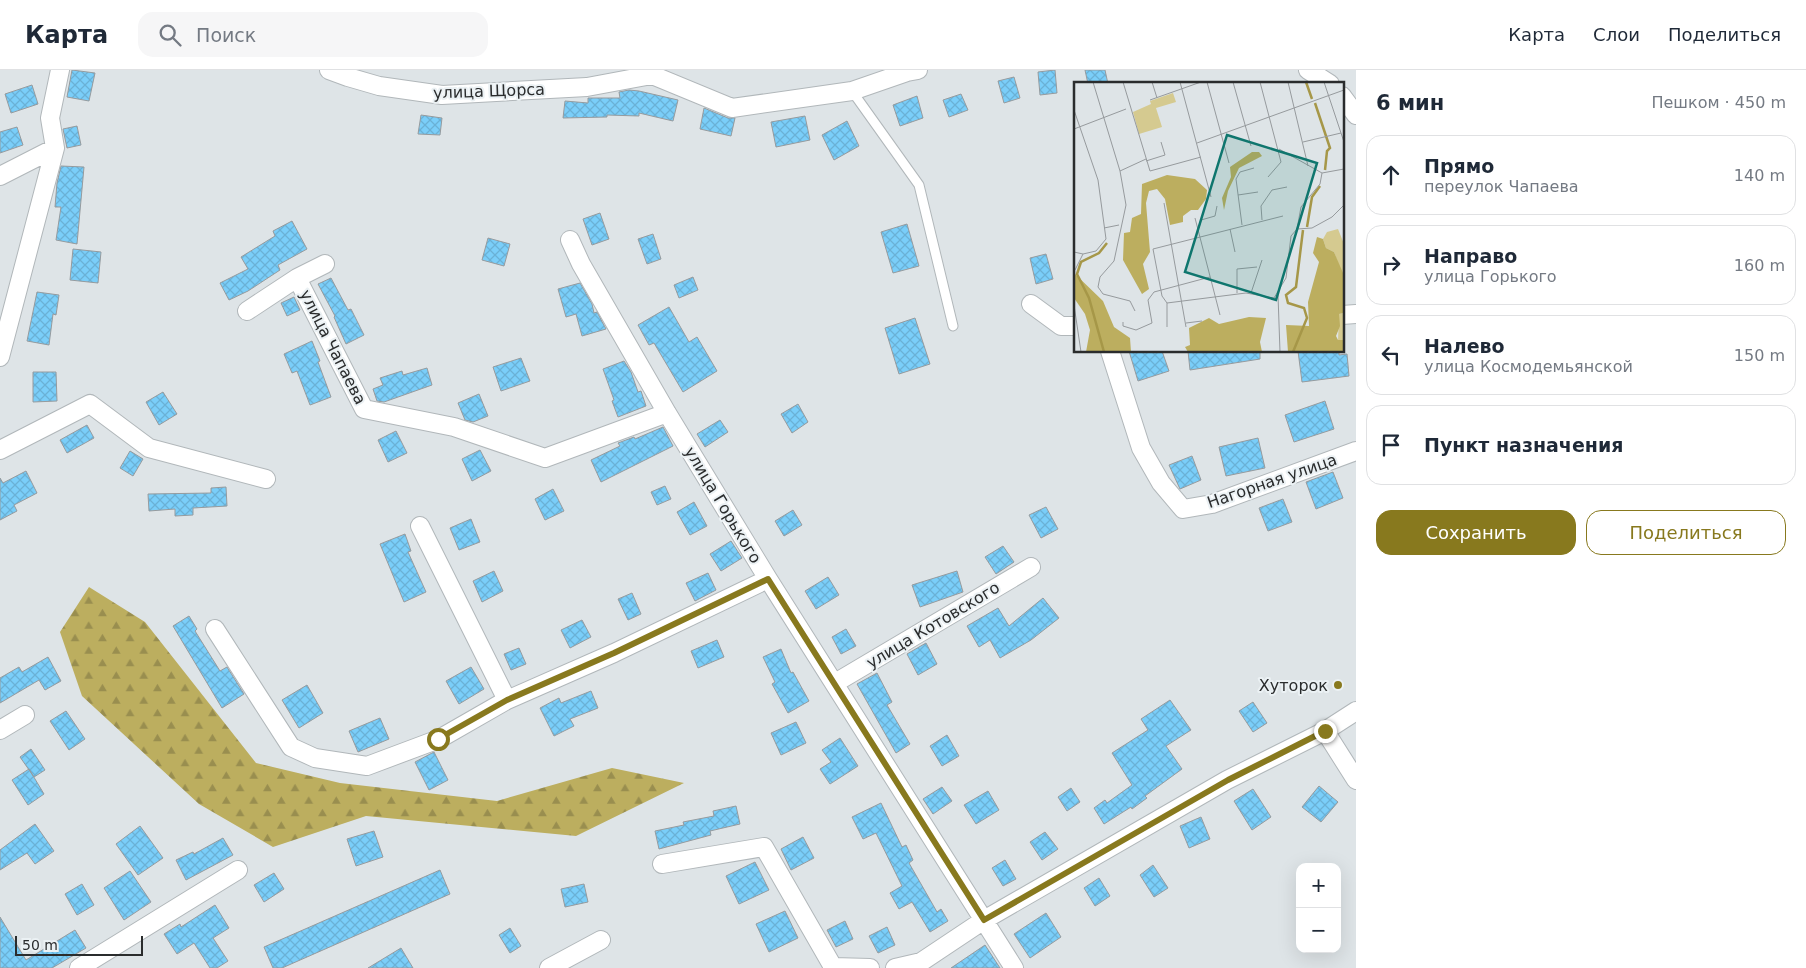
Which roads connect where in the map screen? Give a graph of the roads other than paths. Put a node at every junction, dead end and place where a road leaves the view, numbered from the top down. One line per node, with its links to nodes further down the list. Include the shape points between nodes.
1 (60, 70): 10 (street, via 50,118)
2 (329, 70): 5 (street, улица Щорса, via 379,86 442,95 587,87)
3 (918, 70): 7 (street, улица Щорса)
4 (1308, 70): 6 (street)
5 (650, 73): 7 (street, улица Щорса, via 732,108)
6 (1327, 82)
7 (852, 91): 17 (lane, via 918,184)
8 (1344, 99): 9 (street)
9 (1356, 115)
10 (55, 148): 11 (street); 20 (street)
11 (0, 176)
12 (570, 240): 21 (street, улица Горького)
13 (325, 264): 14 (street, улица Чапаева)
14 (297, 278): 16 (street, улица Чапаева); 21 (street, улица Чапаева, via 364,409 454,427 546,458)
15 (1031, 304): 18 (street, via 1061,326)
16 (247, 311)
17 (953, 326)
18 (1074, 326)
19 (1110, 352): 23 (street, Нагорная улица, via 1141,448 1161,483 1183,508 1212,504)
20 (0, 357)
21 (667, 413): 27 (street, улица Горького)
22 (0, 450): 24 (street, via 90,404 149,448)
23 (1356, 451)
24 (266, 479)
25 (420, 526): 30 (street)
26 (1031, 567): 29 (street, улица Котовского)
27 (768, 579): 29 (street, улица Горького); 30 (street)
28 (215, 629): 30 (street, via 291,747 315,758 367,766 438,739)
29 (834, 683): 38 (street, улица Горького)
30 (507, 700)
31 (1356, 711): 34 (street)
32 (25, 714): 33 (street)
33 (0, 730)
34 (1325, 731): 35 (street); 38 (street, via 1228,780)
35 (1356, 780)
36 (662, 864): 43 (street, via 764,847 833,967)
37 (238, 870): 41 (street)
38 (984, 920): 40 (street); 45 (street, улица Горького)
39 (601, 940): 42 (street)
40 (918, 965): 44 (street)
41 (79, 968)
42 (549, 968)
43 (870, 968)
44 (895, 968)
45 (1014, 968)

